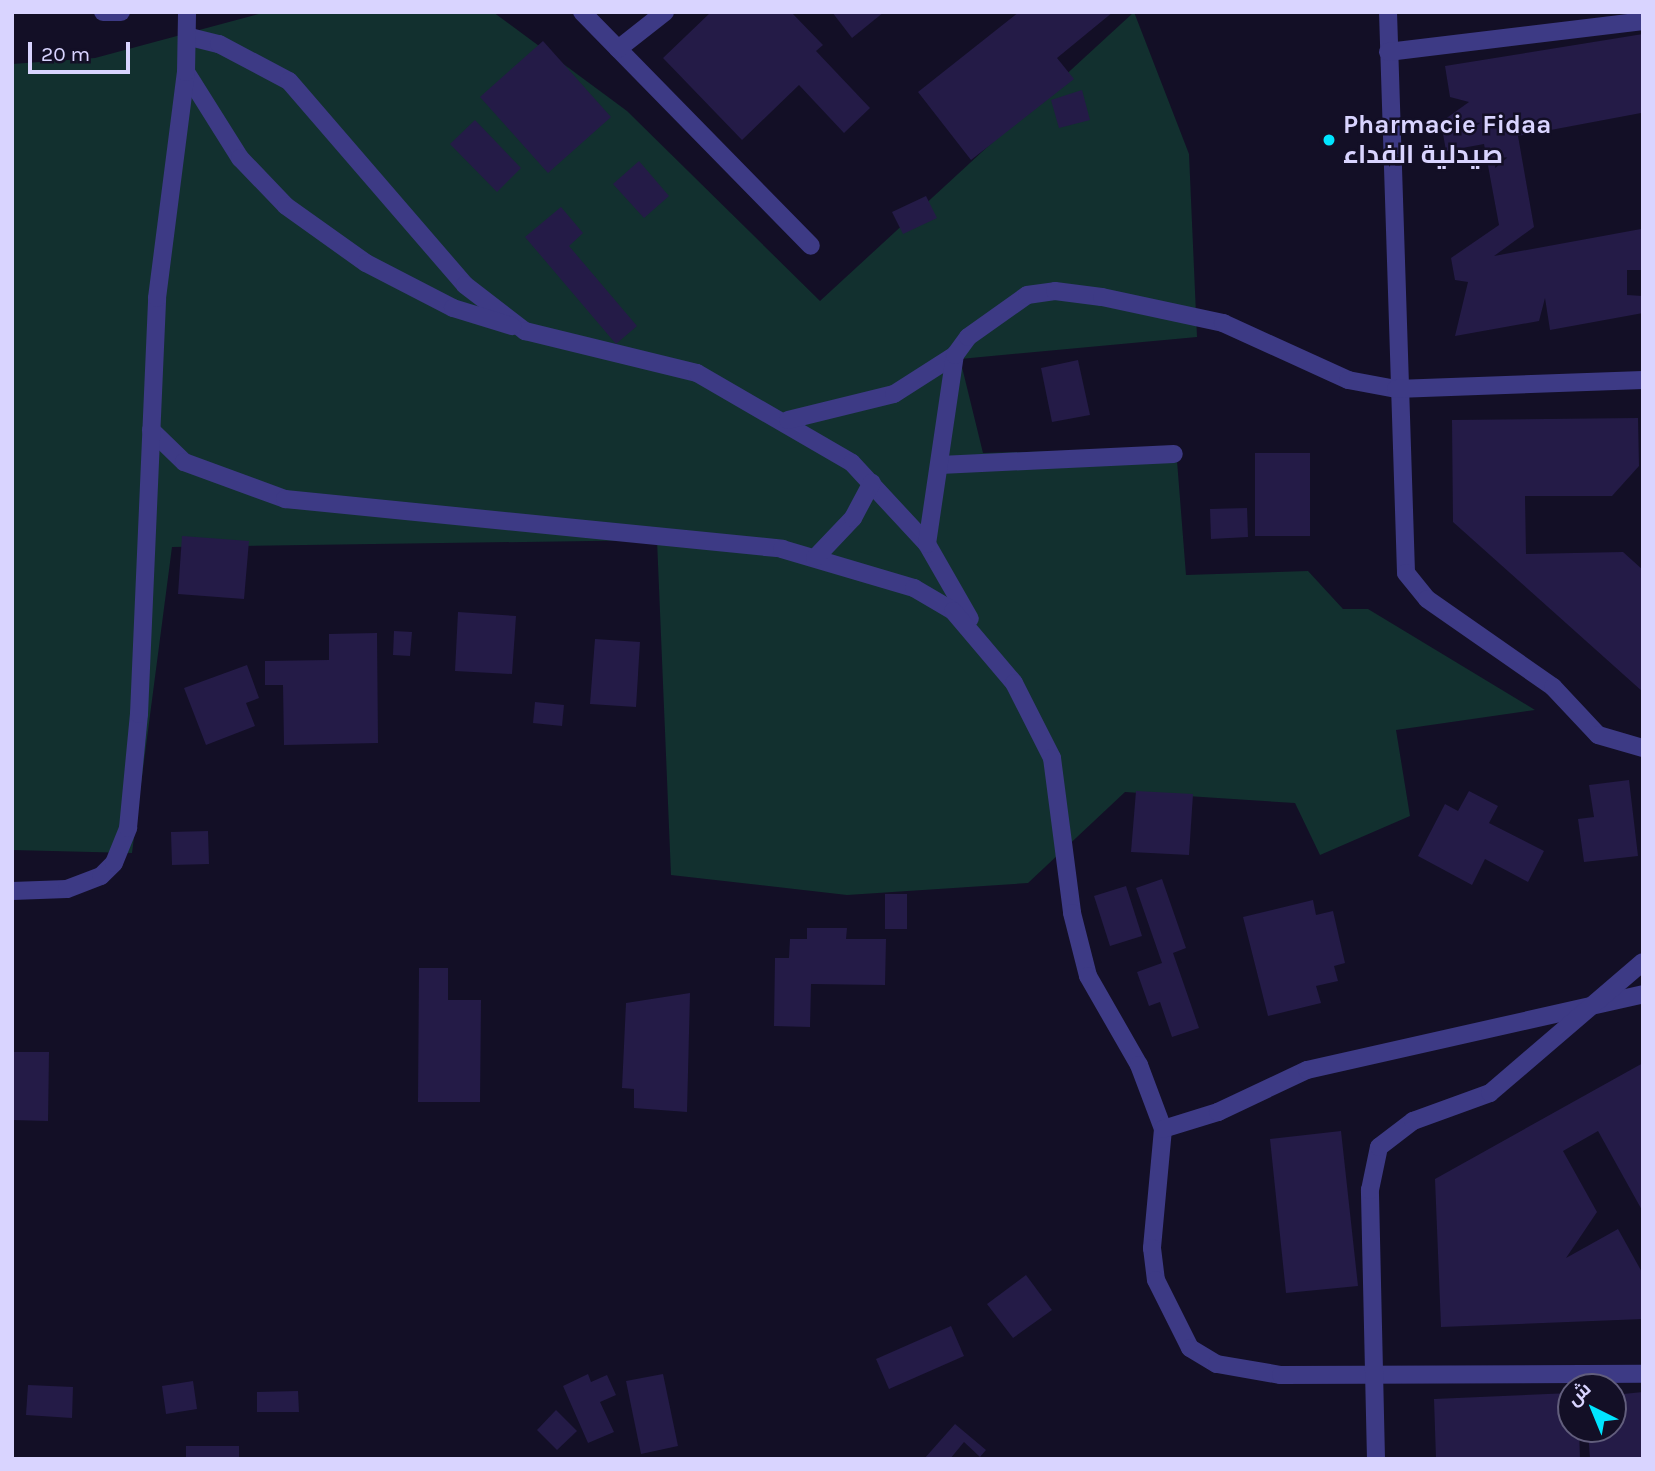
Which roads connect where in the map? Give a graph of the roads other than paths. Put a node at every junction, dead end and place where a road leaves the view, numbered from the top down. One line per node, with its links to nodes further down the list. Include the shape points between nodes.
1 (103, 12): 2 (street)
2 (121, 12)
3 (187, 12): 8 (street)
4 (582, 12): 9 (street)
5 (665, 12): 9 (street)
6 (1388, 12): 10 (street)
7 (1643, 21): 10 (street)
8 (190, 37): 11 (street); 13 (street, via 219,44 289,81 466,285)
9 (618, 49): 12 (street)
10 (1388, 52): 16 (street)
11 (186, 72): 13 (street, via 240,158 286,205 377,269 453,308); 18 (street, via 157,298)
12 (811, 246)
13 (525, 331): 17 (street, via 697,373)
14 (955, 355): 16 (street, via 1000,311 1027,295 1055,291 1223,323 1348,380); 17 (street, via 894,394); 20 (street)
15 (1643, 380): 16 (street)
16 (1396, 389): 25 (street, via 1406,573 1427,600 1543,679 1598,735)
17 (788, 420): 21 (street)
18 (152, 430): 23 (street, via 184,462 285,499 699,540); 26 (street, via 128,828 114,863 101,876 66,889)
19 (1174, 454): 20 (street)
20 (940, 465): 22 (street)
21 (872, 483): 22 (street); 23 (street, via 853,518)
22 (928, 544): 24 (street)
23 (815, 558): 24 (street, via 915,588 953,611)
24 (981, 637): 30 (street, via 1039,725 1052,758 1072,913 1088,976 1139,1065)
25 (1643, 748)
26 (12, 891)
27 (1643, 962): 29 (street)
28 (1643, 994): 29 (street)
29 (1594, 1001): 30 (street, via 1430,1046 1307,1070 1218,1112); 32 (street, via 1490,1093 1413,1121 1379,1147 1370,1190)
30 (1163, 1129): 32 (street, via 1152,1248 1166,1304 1189,1348 1217,1364 1281,1375)
31 (1643, 1374): 32 (street)
32 (1375, 1377): 33 (street)
33 (1376, 1459)

